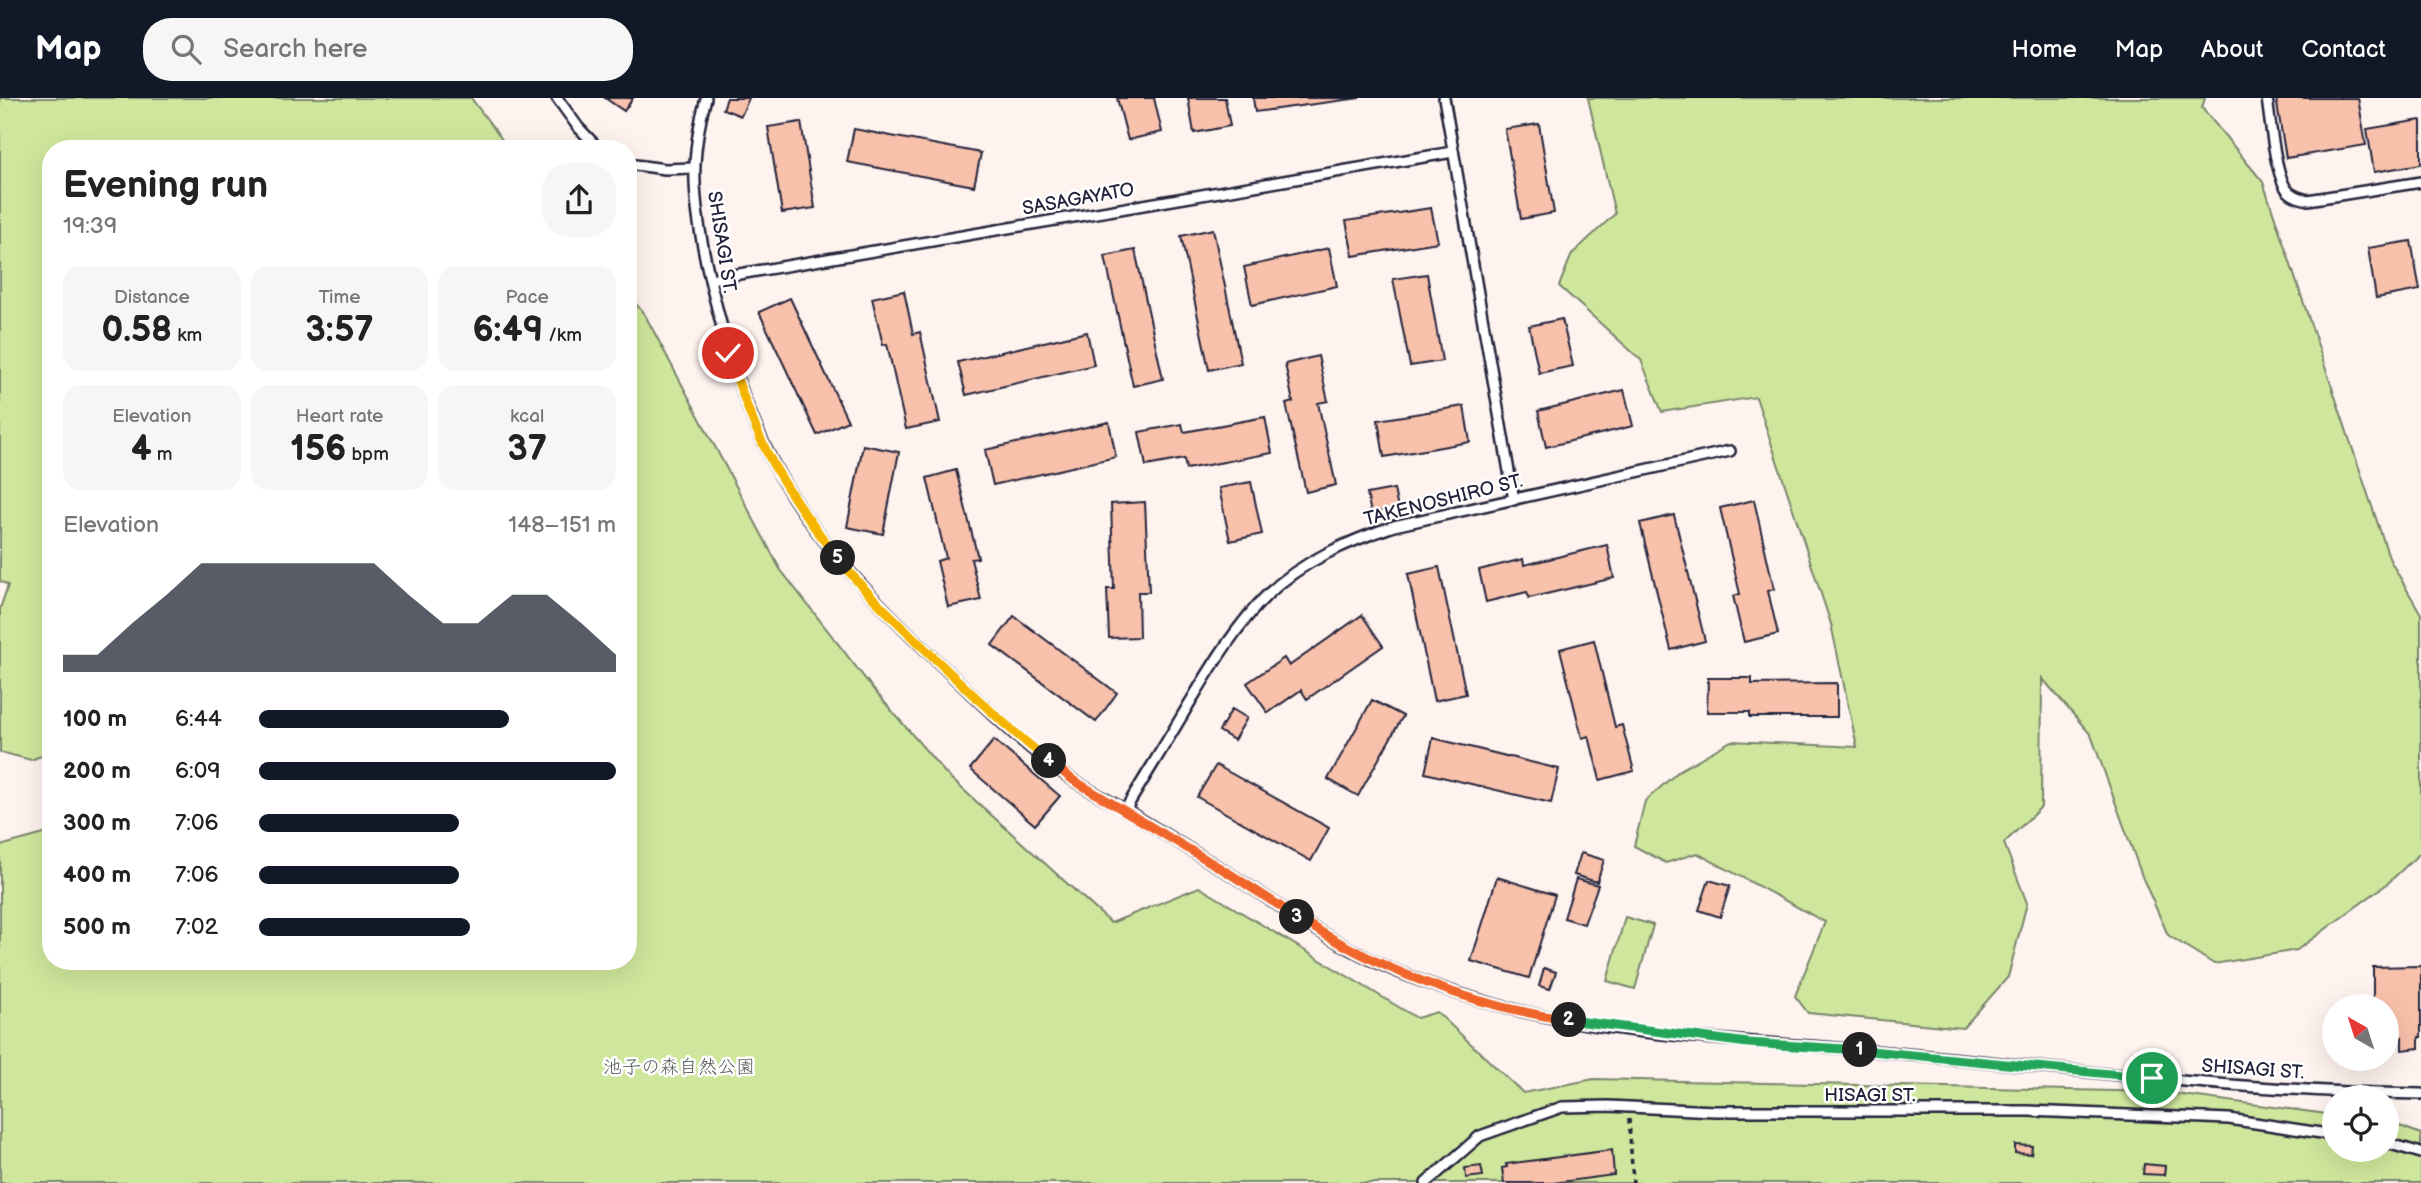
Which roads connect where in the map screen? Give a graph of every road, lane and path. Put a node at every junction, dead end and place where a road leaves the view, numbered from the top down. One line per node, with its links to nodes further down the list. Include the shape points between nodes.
1 (557, 98): 5 (lane)
2 (706, 98): 8 (lane, SHISAGI ST.)
3 (1444, 98): 6 (lane)
4 (2267, 98): 9 (lane, via 2280,176 2298,198)
5 (590, 140)
6 (1453, 152): 10 (lane, SASAGAYATO); 12 (lane)
7 (637, 167): 8 (lane)
8 (694, 168): 10 (lane, SHISAGI ST.)
9 (2421, 182)
10 (710, 279): 13 (lane, SHISAGI ST., via 747,407 772,462 807,519 892,617 1007,727 1073,780)
11 (1730, 451): 12 (lane, TAKENOSHIRO ST.)
12 (1514, 500): 13 (lane, TAKENOSHIRO ST., via 1355,539 1307,565 1269,594 1216,661)
13 (1125, 810): 14 (lane, SHISAGI ST., via 1364,957 1428,984 1549,1017 1748,1043 2152,1078)
14 (2421, 1094)
15 (1628, 1107): 16 (lane, HISAGI ST., via 2028,1111 2229,1119); 19 (lane, HISAGI ST., via 1562,1107 1480,1136); 20 (path)
16 (2322, 1133)
17 (2399, 1147): 18 (lane)
18 (2421, 1153)
19 (1426, 1183)
20 (1633, 1183)

